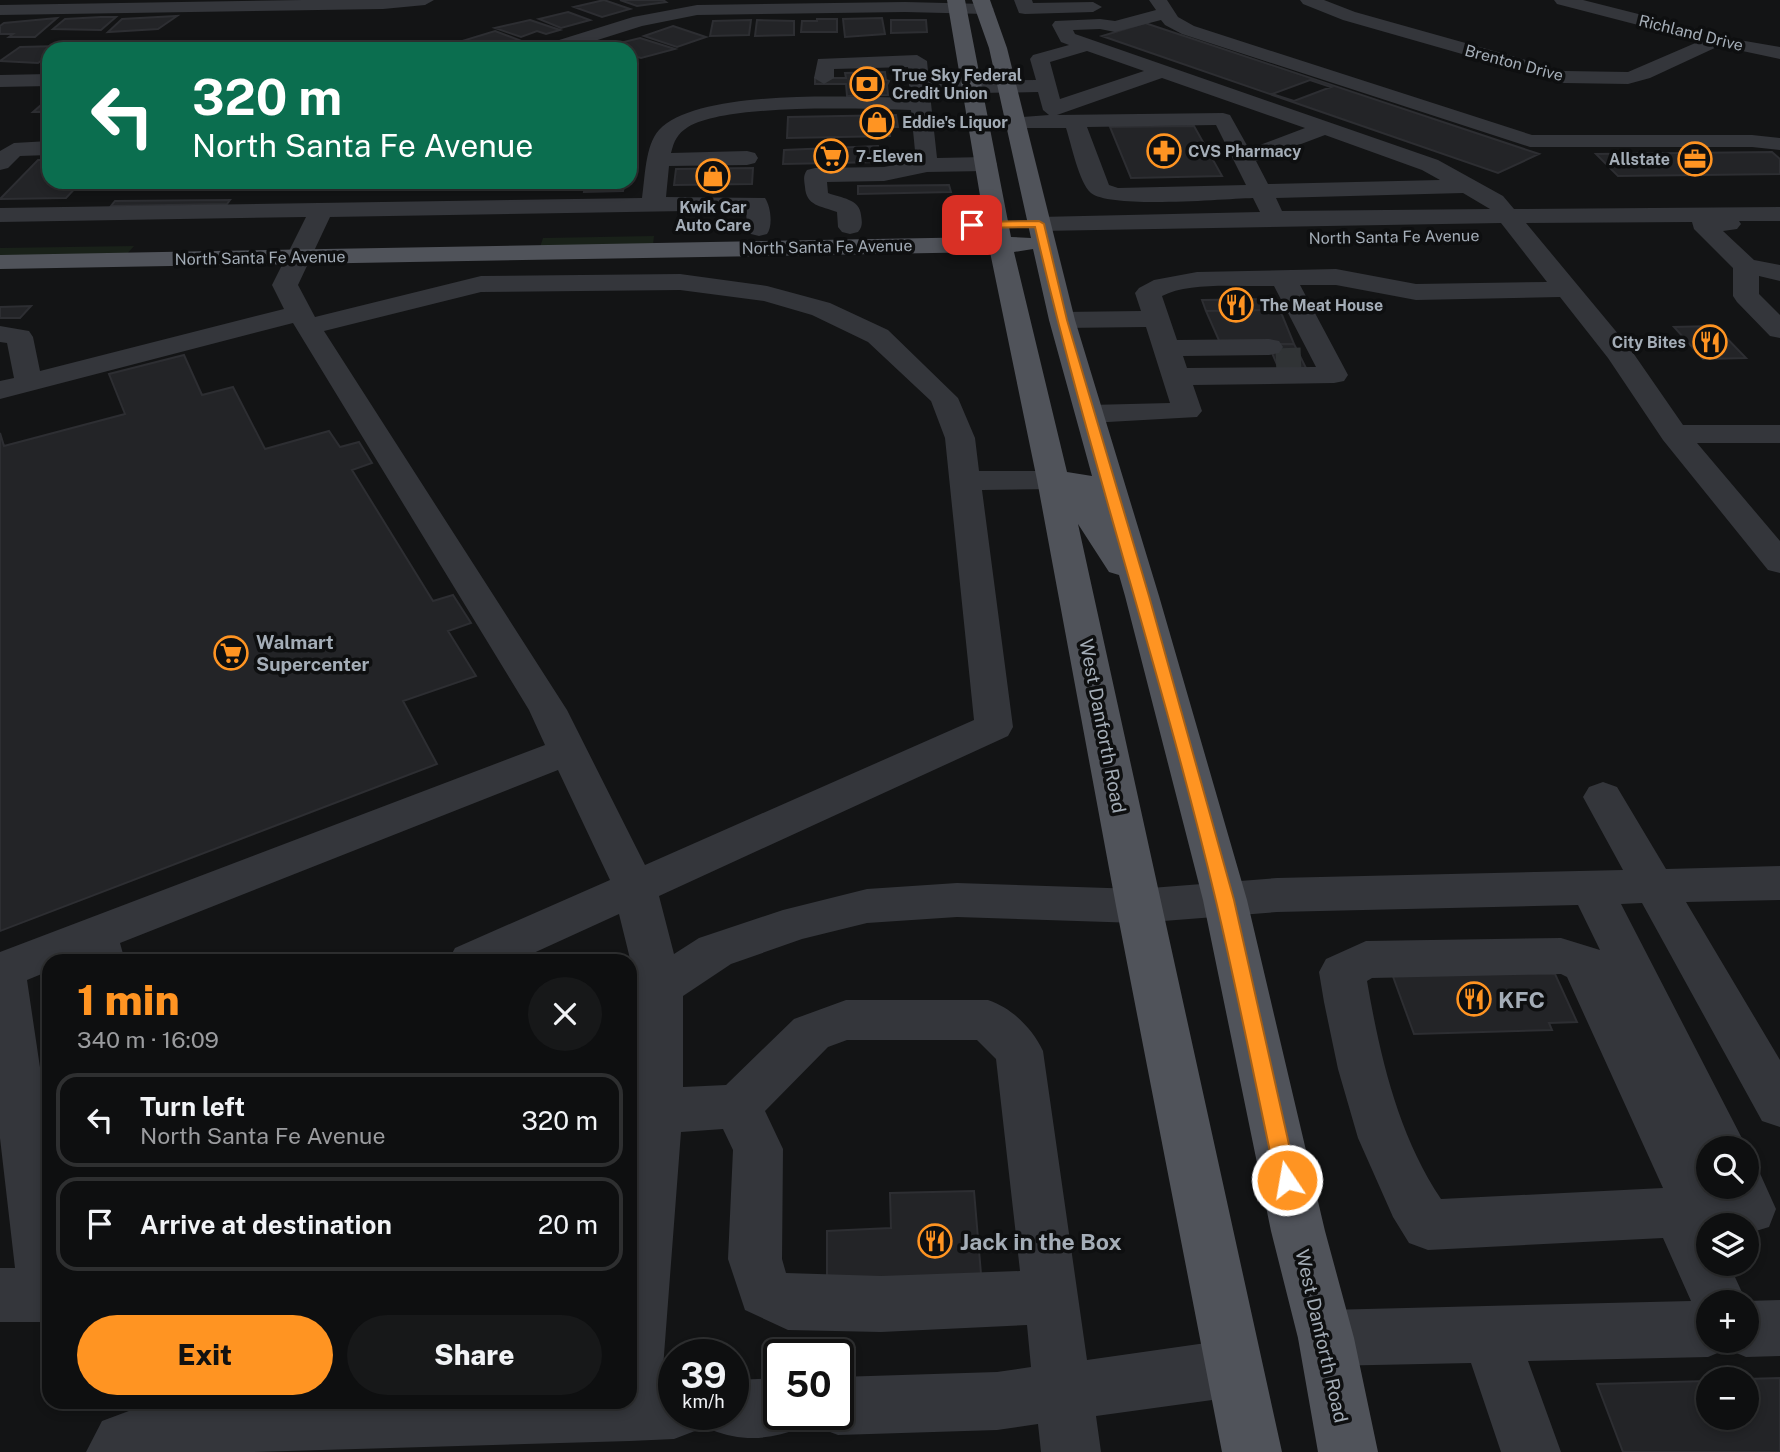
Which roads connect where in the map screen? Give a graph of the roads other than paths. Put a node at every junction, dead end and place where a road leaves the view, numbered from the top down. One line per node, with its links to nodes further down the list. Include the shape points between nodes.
1 (425, 0): 8 (street)
2 (1309, 0): 10 (street, Brenton Drive, via 1349,16 1564,77 1628,78)
3 (1563, 0): 10 (street, Richland Drive)
4 (957, 4): 5 (street); 11 (street, via 684,11); 19 (main road, West Danforth Road)
5 (983, 4): 20 (main road, West Danforth Road)
6 (1024, 4): 7 (street); 9 (street, via 1035,23)
7 (1162, 6): 9 (street, via 1115,27); 32 (street, via 1171,21 1188,30 1531,141)
8 (0, 10)
9 (1061, 25): 13 (street, via 1068,38)
10 (1718, 40): 12 (street, Richland Drive)
11 (572, 42)
12 (1780, 53)
13 (1093, 55): 14 (street, via 1125,58); 17 (street, via 1040,59)
14 (1163, 71): 18 (street); 25 (street)
15 (0, 80): 16 (street)
16 (42, 80)
17 (1051, 82): 20 (street); 25 (street)
18 (1201, 84): 23 (street); 27 (street)
19 (972, 87): 20 (street); 22 (street); 40 (main road, West Danforth Road)
20 (1008, 87): 28 (main road, West Danforth Road)
21 (824, 89): 22 (street); 22 (street, via 825,63 917,61); 34 (street, via 696,115 676,125)
22 (921, 96): 41 (street)
23 (1241, 98): 24 (street); 26 (street)
24 (1282, 113): 29 (street); 30 (street)
25 (1061, 117): 27 (street); 28 (street); 48 (street, via 1101,190 1116,195)
26 (1184, 120): 27 (street); 29 (street, via 1223,120)
27 (1098, 121)
28 (1015, 122): 59 (main road, West Danforth Road)
29 (1243, 127): 37 (street)
30 (1324, 128): 31 (street); 37 (street)
31 (1369, 144): 35 (street); 38 (street)
32 (1780, 144)
33 (42, 148): 39 (street, via 13,150)
34 (655, 153): 36 (street); 50 (street)
35 (1345, 154)
36 (747, 158)
37 (1245, 158): 48 (street)
38 (1413, 159): 43 (street); 46 (street)
39 (0, 163)
40 (986, 164): 41 (street); 62 (main road, West Danforth Road)
41 (927, 165): 49 (street, via 884,174 815,175)
42 (1309, 170): 48 (street)
43 (1470, 186): 46 (street); 53 (street, via 1494,201)
44 (252, 189): 47 (street)
45 (313, 189): 57 (street)
46 (1342, 190): 48 (street)
47 (141, 191)
48 (1261, 191): 55 (street)
49 (798, 197): 51 (street); 56 (street, via 849,208)
50 (653, 204): 51 (street); 57 (street)
51 (757, 204): 58 (street)
52 (0, 215): 57 (street)
53 (1505, 216): 54 (street, North Santa Fe Avenue); 55 (street, North Santa Fe Avenue); 63 (street)
54 (1780, 216): 60 (street, via 1738,224 1702,224)
55 (1275, 219): 59 (street, North Santa Fe Avenue)
56 (850, 227): 58 (main road, North Santa Fe Avenue); 62 (main road, North Santa Fe Avenue)
57 (306, 229): 58 (main road, North Santa Fe Avenue); 64 (main road, North Santa Fe Avenue); 65 (main road, North Santa Fe Avenue); 66 (main road, North Santa Fe Avenue); 72 (street, via 285,285)
58 (759, 229): 65 (main road, via 760,237 717,239)
59 (1042, 233): 62 (main road, North Santa Fe Avenue); 63 (street, North Santa Fe Avenue); 73 (main road, West Danforth Road)
60 (1708, 233): 61 (street, North Santa Fe Avenue); 63 (street, North Santa Fe Avenue); 67 (street)
61 (1780, 233)
62 (998, 234): 65 (main road, North Santa Fe Avenue); 83 (main road, West Danforth Road)
63 (1521, 235): 70 (street)
64 (0, 243)
65 (653, 251)
66 (0, 262)
67 (1746, 266): 68 (street); 74 (street, via 1746,296)
68 (1780, 272)
69 (1283, 278): 70 (street, via 1332,267 1416,292); 71 (street, via 1163,285 1147,293); 76 (street)
70 (1565, 289): 81 (street, via 1619,353)
71 (1156, 319): 73 (street); 77 (street)
72 (305, 320): 78 (street); 84 (street, via 481,284 680,282 767,294 821,309 878,336 914,367 944,398 960,438); 87 (street, via 543,702)
73 (1062, 320): 80 (main road, West Danforth Road)
74 (1780, 330)
75 (0, 334): 78 (street, via 19,337)
76 (1302, 358): 77 (street); 77 (street)
77 (1170, 362): 80 (street, via 1187,411)
78 (29, 383): 79 (street)
79 (0, 390)
80 (1090, 414): 86 (main road, West Danforth Road)
81 (1675, 434): 82 (street); 85 (street)
82 (1780, 434)
83 (1053, 480): 84 (street); 86 (main road, via 1081,483 1091,520); 94 (main road, West Danforth Road)
84 (965, 481): 92 (street, via 994,727)
85 (1780, 563)
86 (1142, 596): 93 (main road, West Danforth Road)
87 (568, 751): 92 (street); 95 (street)
88 (1603, 797): 91 (street)
89 (1780, 883): 91 (street)
90 (1590, 886): 91 (street); 93 (street); 100 (street)
91 (1656, 886): 102 (street)
92 (635, 888): 97 (street); 101 (street)
93 (1225, 900): 94 (street); 114 (main road, West Danforth Road)
94 (1138, 906): 101 (street, via 957,900 867,906 799,922 715,951); 115 (main road, West Danforth Road)
95 (99, 947): 96 (street)
96 (71, 954)
97 (487, 954)
98 (42, 961): 108 (street, via 4,971)
99 (1585, 965): 100 (street); 106 (street); 106 (street, via 1561,956 1366,960 1342,972 1349,1022 1386,1143 1413,1205 1428,1225)
100 (1634, 973): 105 (street)
101 (645, 996): 103 (street)
102 (1780, 1105)
103 (658, 1111): 104 (street); 118 (street)
104 (748, 1128): 109 (street, via 755,1259 764,1291 788,1302 855,1304); 109 (street, via 811,1034 846,1020 988,1020 1019,1051)
105 (1716, 1136)
106 (1706, 1203): 107 (street)
107 (1717, 1290)
108 (32, 1295)
109 (1050, 1297): 116 (street)
110 (1780, 1328): 112 (street)
111 (1696, 1329): 113 (street)
112 (1759, 1329)
113 (1490, 1334): 114 (street); 123 (street)
114 (1326, 1338): 122 (main road, West Danforth Road)
115 (1234, 1368): 116 (street); 121 (main road, West Danforth Road)
116 (1062, 1393): 117 (street, via 997,1401); 120 (street)
117 (854, 1405)
118 (652, 1411): 119 (street, via 170,1426 123,1442)
119 (116, 1452)
120 (1071, 1452)
121 (1252, 1452)
122 (1348, 1452)
123 (1531, 1452)

